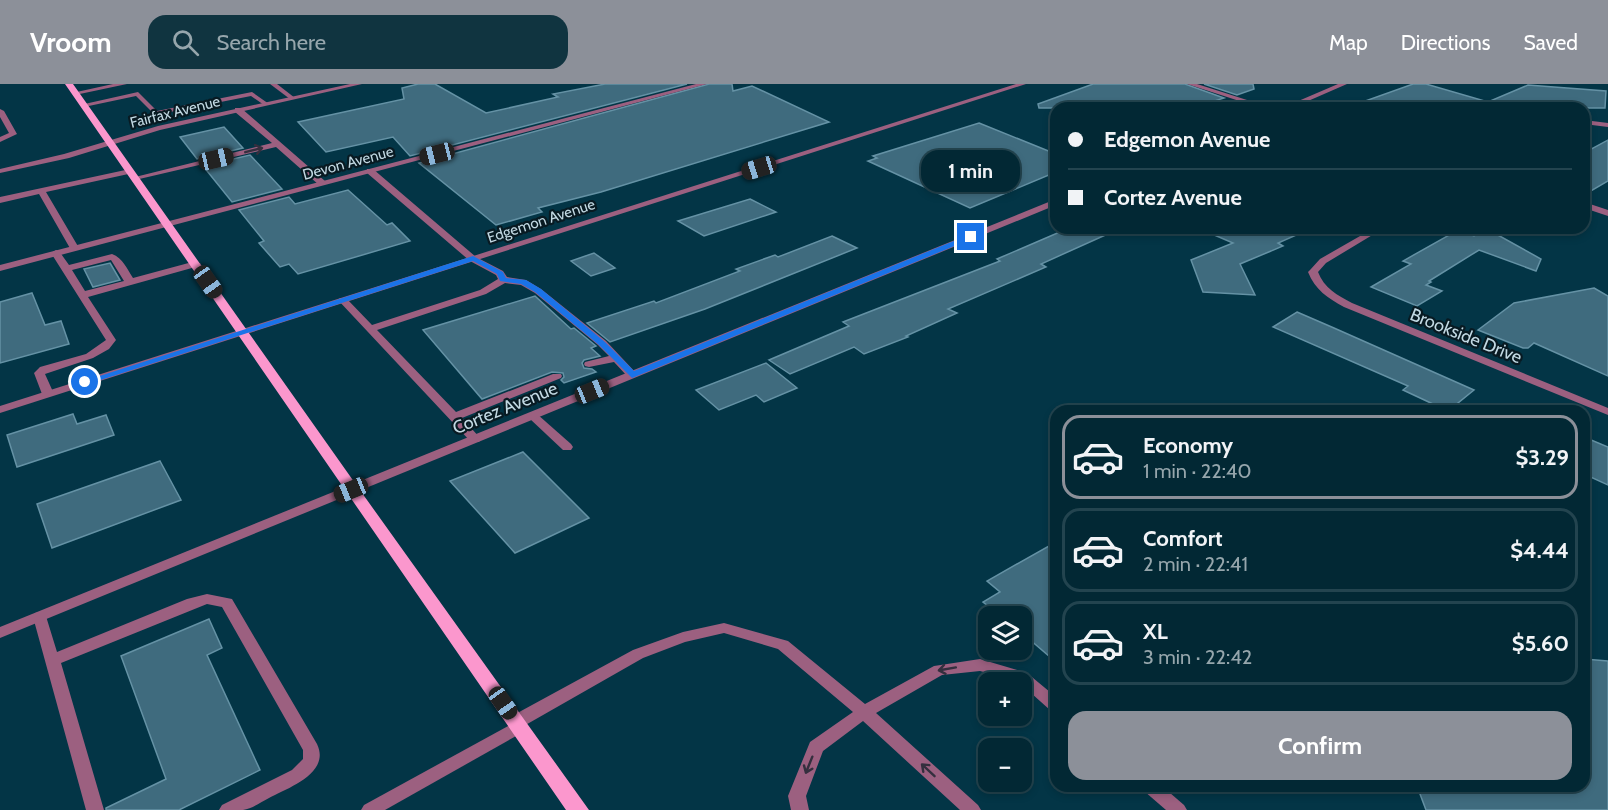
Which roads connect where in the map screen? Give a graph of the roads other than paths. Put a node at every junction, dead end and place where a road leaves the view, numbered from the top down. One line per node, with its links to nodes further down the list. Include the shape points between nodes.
1 (124, 84): 8 (street)
2 (273, 84): 9 (street)
3 (359, 84): 9 (street, Fairfax Avenue)
4 (704, 84): 22 (street, Devon Avenue)
5 (1023, 84): 34 (street, Edgemon Avenue)
6 (1190, 84): 10 (street)
7 (1344, 84): 11 (street)
8 (72, 88): 13 (main road)
9 (292, 98): 12 (street, Fairfax Avenue)
10 (1248, 102)
11 (1300, 102)
12 (266, 104): 13 (street, via 249,91 155,113 138,94); 14 (street, Fairfax Avenue)
13 (84, 105): 19 (main road)
14 (238, 110): 19 (street, Fairfax Avenue); 20 (street)
15 (0, 111): 18 (street, via 12,134)
16 (1590, 123): 17 (street)
17 (1608, 125)
18 (0, 140)
19 (110, 143): 21 (street, Fairfax Avenue); 23 (main road)
20 (277, 144): 23 (street, one-way to 20); 24 (street)
21 (0, 171)
22 (370, 171): 24 (street, Devon Avenue); 34 (street)
23 (133, 175): 25 (street); 30 (main road)
24 (322, 183): 30 (street, Devon Avenue)
25 (41, 191): 26 (street); 32 (street)
26 (0, 200)
27 (1050, 204): 46 (street, Cortez Avenue)
28 (1590, 207): 29 (street)
29 (1608, 213)
30 (168, 224): 32 (street, Devon Avenue); 35 (main road)
31 (1370, 234): 50 (street, Brookside Drive, via 1323,261 1313,272 1316,284 1348,305)
32 (74, 248): 33 (street, Devon Avenue)
33 (56, 253): 36 (street, Devon Avenue); 37 (street)
34 (473, 259): 38 (street, via 500,273); 41 (street, Edgemon Avenue)
35 (196, 264): 39 (street); 43 (main road)
36 (0, 268)
37 (66, 269): 39 (street, via 112,257); 40 (street)
38 (502, 280): 42 (street, via 483,292); 44 (street, via 523,282 538,291)
39 (130, 282): 40 (street)
40 (83, 295): 48 (street, via 111,340 94,354 39,373)
41 (343, 300): 42 (street); 43 (street, Edgemon Avenue)
42 (370, 328): 52 (street)
43 (243, 332): 48 (street, Edgemon Avenue); 55 (main road)
44 (616, 358): 45 (street); 46 (street)
45 (589, 364)
46 (632, 375): 51 (street, Cortez Avenue)
47 (557, 376): 52 (street)
48 (48, 394): 49 (street, Edgemon Avenue)
49 (0, 410)
50 (1608, 412)
51 (532, 416): 53 (street, Cortez Avenue); 54 (street)
52 (454, 417): 53 (street)
53 (475, 439): 55 (street, Cortez Avenue)
54 (567, 447)
55 (351, 490): 56 (street, Cortez Avenue); 61 (main road)
56 (40, 616): 57 (street, Cortez Avenue); 58 (street)
57 (0, 633)
58 (52, 660): 63 (street); 64 (street, via 192,603 207,599 227,603 311,749 311,760 298,775)
59 (1050, 701): 60 (street, one-way to 60, via 1022,676 980,665 939,670)
60 (864, 711): 61 (street, via 783,645 724,628 683,637 638,654); 67 (street, one-way to 67, via 816,747 797,796); 68 (street, one-way to 60)
61 (518, 724): 65 (street); 66 (main road)
62 (1157, 792): 69 (street)
63 (95, 810)
64 (228, 810)
65 (370, 810)
66 (578, 810)
67 (800, 810)
68 (972, 810)
69 (1178, 810)

